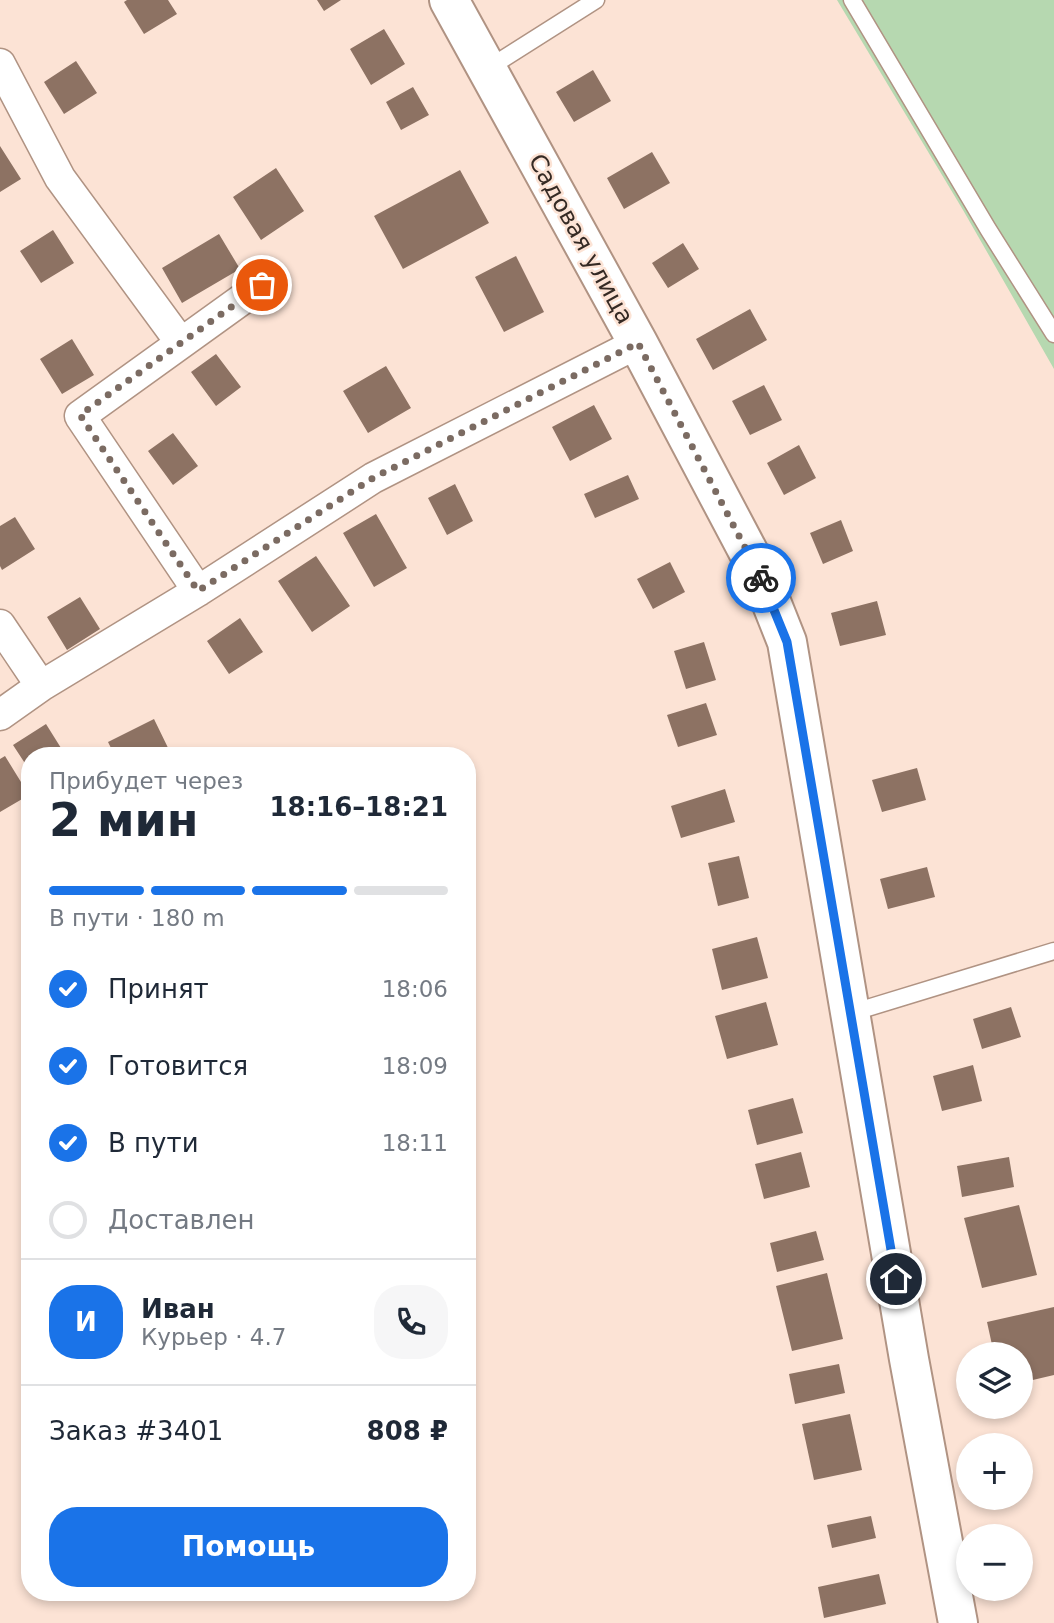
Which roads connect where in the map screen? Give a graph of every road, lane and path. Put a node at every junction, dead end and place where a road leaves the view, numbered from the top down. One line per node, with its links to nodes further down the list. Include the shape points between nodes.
1 (449, 0): 5 (main road, Садовая улица)
2 (596, 0): 5 (lane)
3 (852, 0): 7 (lane)
4 (0, 64): 8 (street, via 60,178)
5 (487, 69): 9 (main road, Садовая улица)
6 (262, 285): 8 (street)
7 (1054, 334)
8 (181, 343): 10 (street, via 80,415)
9 (638, 343): 10 (street, via 373,478); 15 (main road, Садовая улица, via 760,573 787,642)
10 (198, 591): 12 (street)
11 (0, 625): 12 (street)
12 (41, 687): 13 (street)
13 (0, 715)
14 (1054, 951): 15 (lane)
15 (851, 1013): 16 (main road, Садовая улица)
16 (958, 1623)

